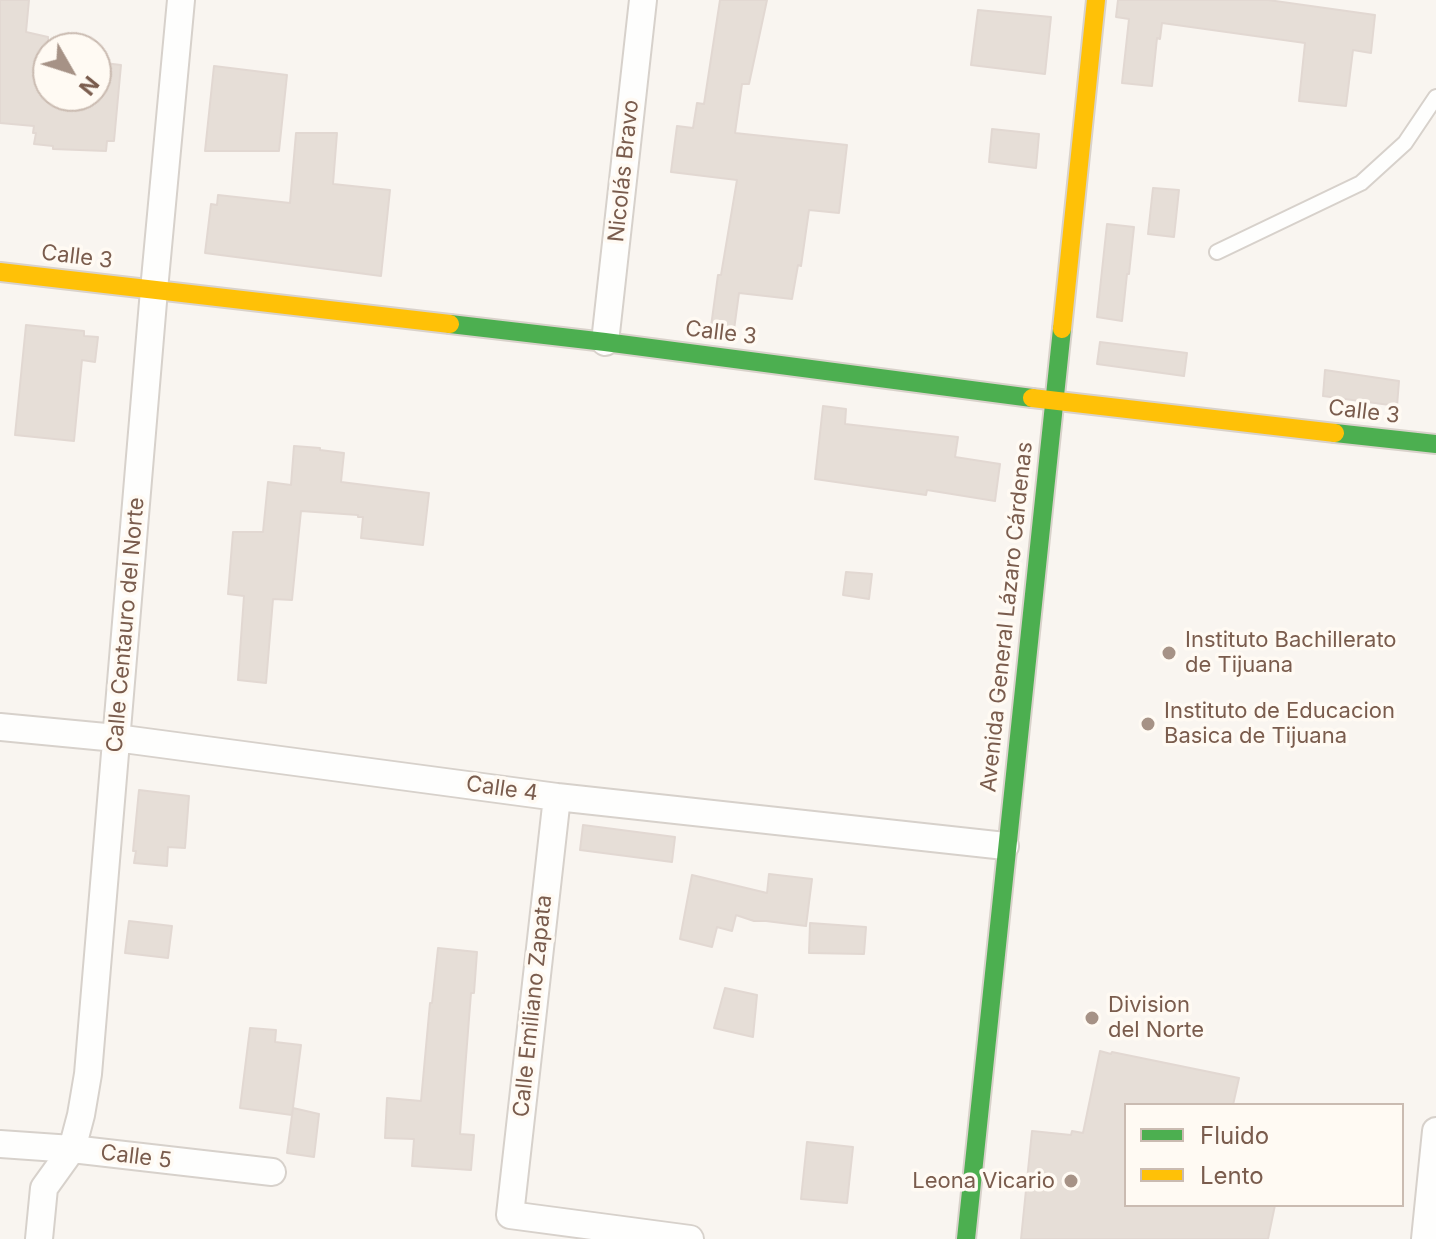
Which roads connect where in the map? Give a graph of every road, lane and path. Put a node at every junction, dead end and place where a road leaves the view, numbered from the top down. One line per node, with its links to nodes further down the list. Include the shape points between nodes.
1 (181, 0): 7 (street, Calle Centauro del Norte)
2 (643, 0): 8 (street, Nicolás Bravo)
3 (1096, 0): 9 (street, Avenida General Lázaro Cárdenas)
4 (1436, 97): 5 (lane, via 1405,143 1361,183)
5 (1217, 252)
6 (0, 272): 7 (street, Calle 3)
7 (154, 290): 8 (street, Calle 3); 12 (street, Calle Centauro del Norte)
8 (605, 342): 9 (street, Calle 3)
9 (1055, 401): 10 (street, Calle 3); 14 (street, Avenida General Lázaro Cárdenas)
10 (1436, 444)
11 (0, 727): 12 (street, Calle 4)
12 (116, 738): 13 (street, Calle 4); 17 (street, Calle Centauro del Norte, via 88,1074)
13 (557, 797): 14 (street, Calle 4); 20 (street, Calle Emiliano Zapata, via 510,1215)
14 (1005, 846): 21 (street, Avenida General Lázaro Cárdenas)
15 (1436, 1131): 22 (street)
16 (0, 1144): 17 (street, Calle 5)
17 (72, 1149): 18 (street, Calle 5); 19 (street, Calle Centauro del Norte, via 44,1188)
18 (272, 1172)
19 (39, 1239)
20 (690, 1239)
21 (966, 1239)
22 (1425, 1239)

